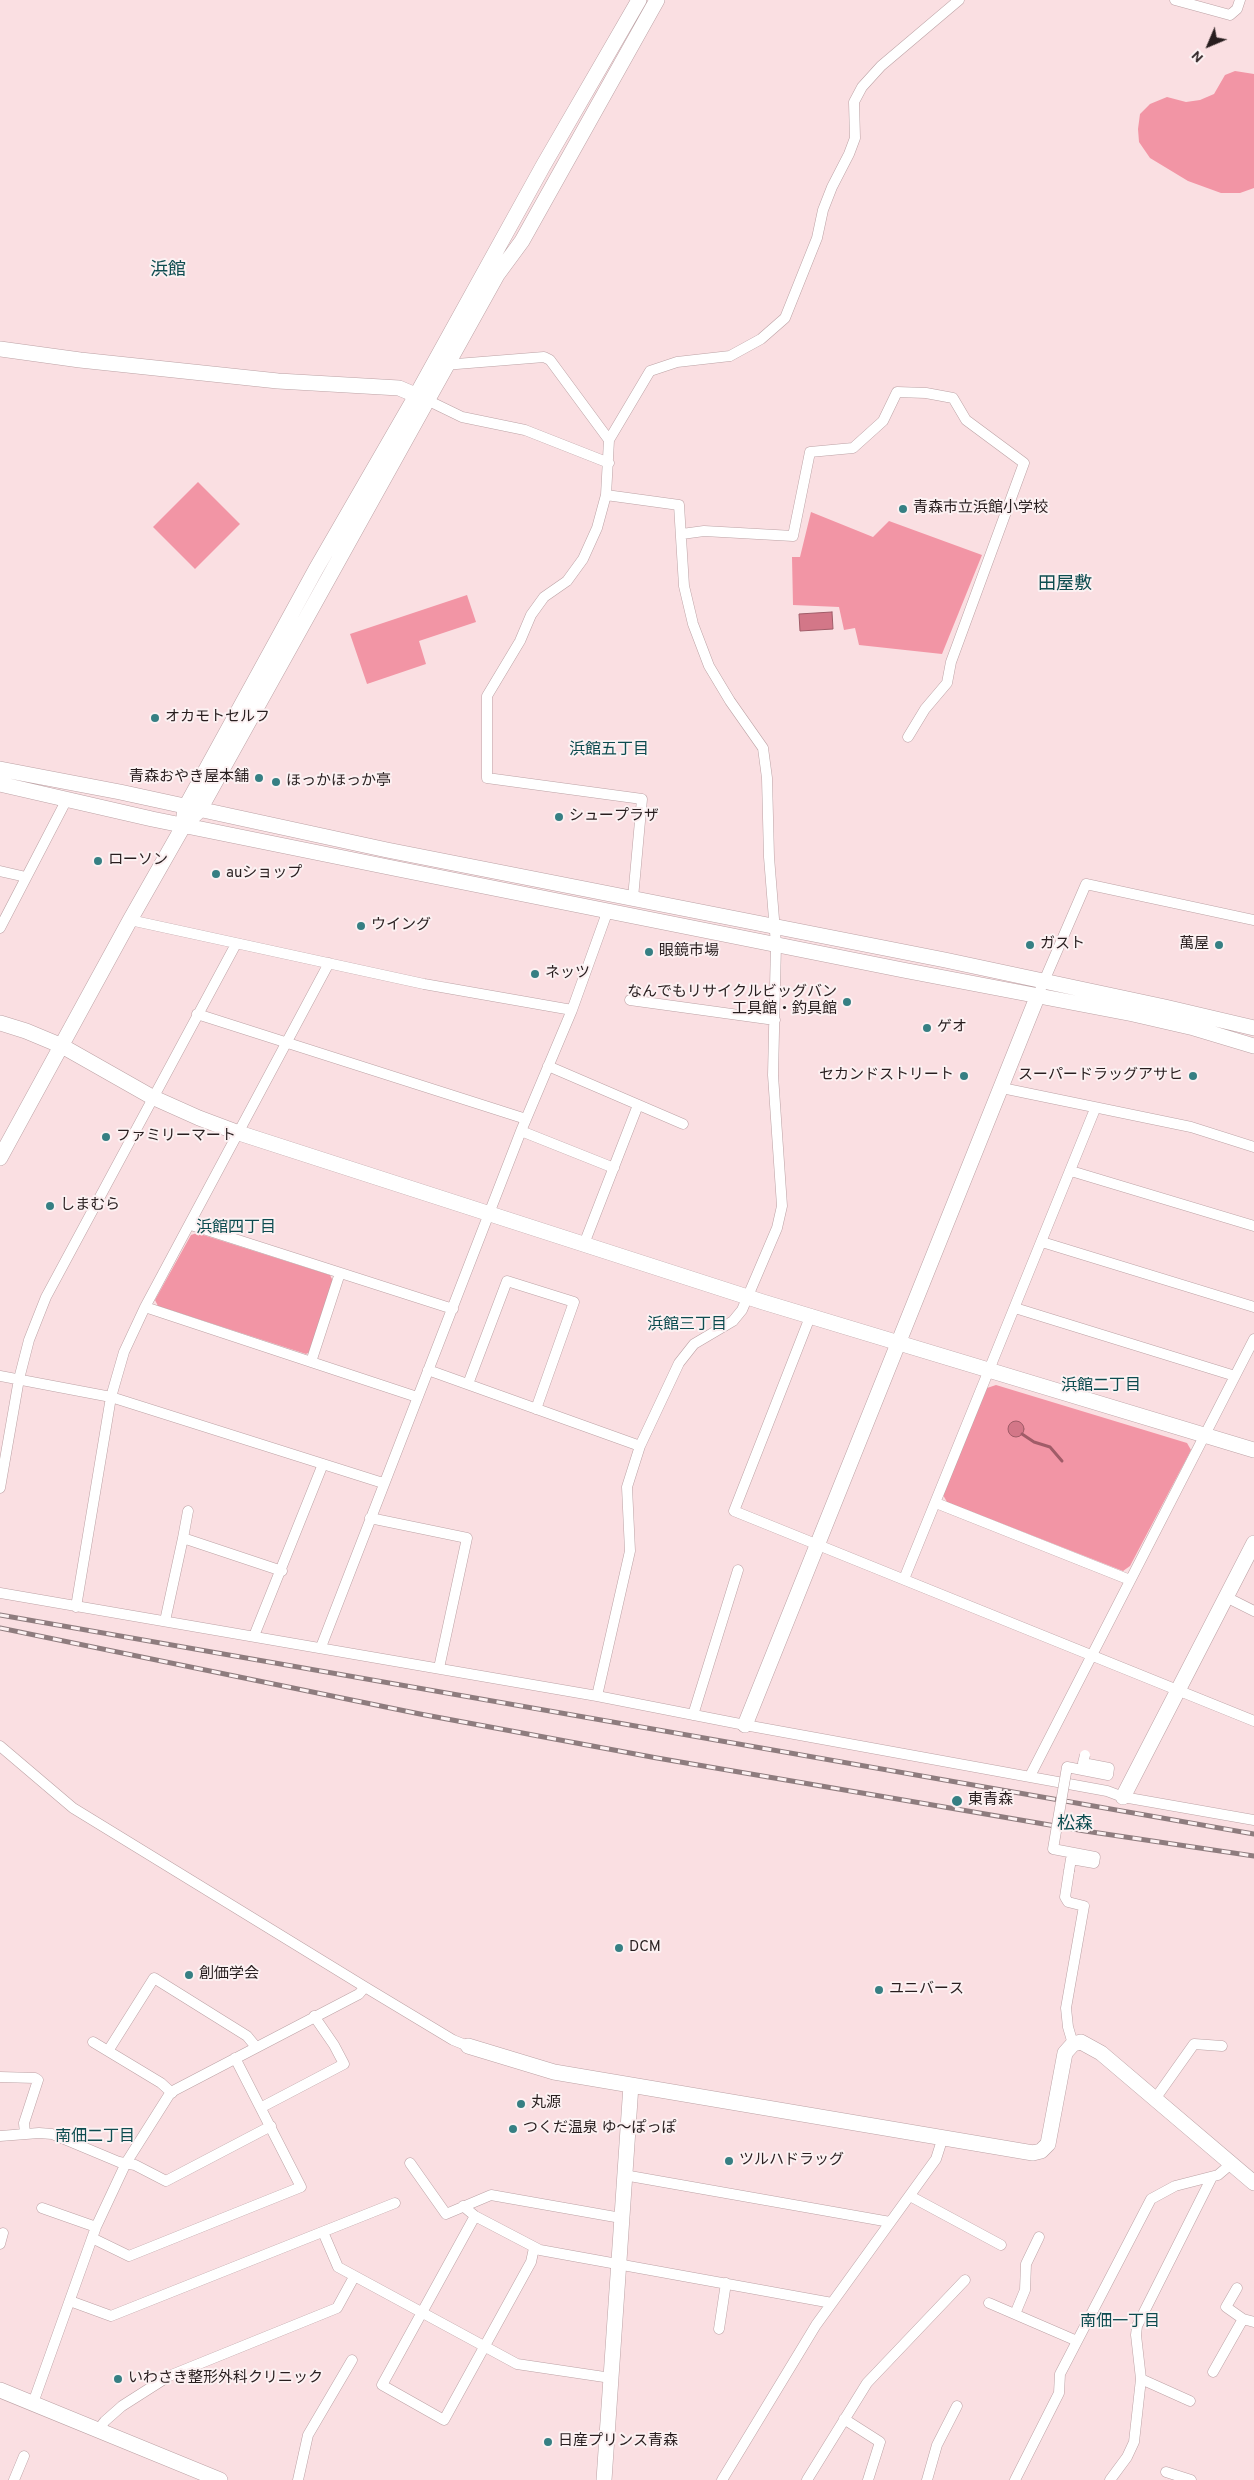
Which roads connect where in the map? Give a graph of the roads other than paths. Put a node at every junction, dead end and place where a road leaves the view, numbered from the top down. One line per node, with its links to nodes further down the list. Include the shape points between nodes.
1 (639, 0): 7 (street)
2 (657, 0): 8 (street)
3 (959, 0): 10 (street, via 881,66 862,87 854,102 855,138 850,154 832,187 817,238 785,318 761,340 730,356 677,362 650,372)
4 (1175, 0): 5 (street, via 1230,14 1237,10)
5 (1240, 0)
6 (0, 349): 9 (street, via 261,380 399,388)
7 (433, 365): 8 (street); 9 (street)
8 (449, 366): 9 (street); 10 (street, via 544,357 550,360)
9 (423, 398): 11 (street, via 462,417 525,430); 18 (street, via 316,569)
10 (609, 440): 11 (street)
11 (609, 463): 12 (street)
12 (606, 495): 13 (street, via 679,505); 22 (street, via 597,528 583,559 567,581 544,597 531,615 520,641 487,696 487,778 642,799)
13 (682, 534): 14 (street, via 704,531 793,536 810,452 854,448 883,421 897,392 954,398 966,420 1024,463 951,662 947,683 925,709); 26 (street, via 684,586 709,666 763,748)
14 (908, 737)
15 (0, 769): 18 (street)
16 (0, 784): 17 (street)
17 (67, 799): 19 (street); 21 (street)
18 (192, 809): 19 (street); 22 (street)
19 (184, 825): 23 (street); 24 (street)
20 (0, 871): 21 (street)
21 (26, 877): 27 (street)
22 (633, 898): 26 (street)
23 (608, 910): 29 (street); 33 (street)
24 (130, 920): 28 (street); 39 (street)
25 (1254, 920): 31 (street, via 1086,884)
26 (774, 926): 29 (street); 31 (street)
27 (0, 928)
28 (236, 944): 30 (street); 34 (street)
29 (776, 944): 31 (street); 35 (street)
30 (329, 963): 33 (street, via 424,984); 38 (street)
31 (1042, 989): 37 (street, via 1165,1007); 40 (street); 42 (street)
32 (630, 1000): 35 (street)
33 (572, 1010): 41 (street)
34 (197, 1014): 38 (street); 43 (street)
35 (775, 1020): 60 (street, via 773,1076 782,1206 777,1228)
36 (0, 1023): 39 (street)
37 (1254, 1028)
38 (287, 1042): 46 (street); 49 (street)
39 (62, 1046): 43 (street); 51 (street)
40 (1254, 1046)
41 (548, 1066): 44 (street); 46 (street)
42 (1002, 1088): 45 (street); 67 (street)
43 (152, 1097): 49 (street); 73 (street, via 46,1297)
44 (638, 1105): 47 (street); 52 (street)
45 (1095, 1109): 50 (street, via 1191,1127); 53 (street)
46 (526, 1120): 48 (street)
47 (683, 1124)
48 (521, 1131): 52 (street); 54 (street)
49 (239, 1133): 54 (street); 55 (street)
50 (1254, 1147)
51 (0, 1158)
52 (614, 1168): 58 (street)
53 (1071, 1172): 56 (street); 57 (street)
54 (490, 1213): 58 (street); 64 (street)
55 (191, 1225): 59 (street); 61 (street)
56 (1254, 1226)
57 (1042, 1242): 62 (street); 63 (street)
58 (584, 1244): 60 (street)
59 (340, 1273): 64 (street); 68 (street)
60 (746, 1297): 65 (street); 79 (street, via 742,1310 733,1321 694,1344 679,1363)
61 (145, 1307): 68 (street); 75 (street, via 124,1352)
62 (1254, 1307)
63 (1015, 1308): 70 (street); 72 (street)
64 (453, 1309): 69 (street)
65 (810, 1317): 67 (street); 89 (street, via 734,1510)
66 (1254, 1339): 72 (street)
67 (899, 1343): 70 (street); 89 (street)
68 (311, 1362): 76 (street)
69 (428, 1370): 74 (street); 76 (street)
70 (990, 1370): 78 (street); 84 (street)
71 (0, 1376): 73 (street)
72 (1235, 1376): 78 (street)
73 (18, 1379): 75 (street); 83 (street)
74 (468, 1384): 77 (street); 77 (street, via 507,1281 574,1302)
75 (111, 1397): 81 (street); 96 (street)
76 (417, 1397): 82 (street)
77 (536, 1409): 79 (street)
78 (1204, 1435): 80 (street); 93 (street)
79 (640, 1446): 104 (street, via 627,1487 630,1551)
80 (1254, 1450)
81 (323, 1464): 82 (street); 91 (street)
82 (383, 1483): 86 (street)
83 (0, 1488)
84 (936, 1503): 92 (street); 93 (street)
85 (188, 1511): 87 (street)
86 (370, 1518): 100 (street); 102 (street, via 467,1538)
87 (182, 1538): 91 (street); 98 (street)
88 (1254, 1543): 95 (street)
89 (818, 1545): 92 (street); 107 (street)
90 (738, 1570): 105 (street)
91 (282, 1571): 99 (street)
92 (904, 1579): 101 (street)
93 (1130, 1580): 101 (street)
94 (0, 1593): 96 (street)
95 (1226, 1597): 97 (street); 103 (street)
96 (76, 1607): 98 (street)
97 (1254, 1611)
98 (165, 1621): 99 (street)
99 (254, 1636): 100 (street)
100 (320, 1647): 102 (street)
101 (1091, 1656): 103 (street); 110 (street)
102 (439, 1668): 104 (street)
103 (1178, 1689): 106 (street); 111 (street)
104 (597, 1696): 105 (street)
105 (693, 1715): 107 (street)
106 (1254, 1721)
107 (745, 1726): 110 (street)
108 (2, 1751): 113 (street, via 74,1808)
109 (1085, 1755): 116 (street, bridge, via 1083,1763 1109,1768 1108,1775 1067,1767 1053,1849 1096,1857 1094,1863 1071,1859 1065,1897 1068,1902 1084,1906 1066,2008)
110 (1030, 1776): 111 (street, via 1107,1791)
111 (1123, 1798): 112 (street)
112 (1254, 1820)
113 (365, 1987): 114 (street, via 359,1994); 117 (street)
114 (314, 2016): 119 (street); 126 (street, via 344,2064)
115 (93, 2042): 120 (street)
116 (1073, 2044): 125 (street, via 1081,2042 1090,2046); 130 (street, via 1065,2053 1050,2138 1041,2151 1028,2152)
117 (468, 2046): 123 (street, via 538,2069)
118 (1222, 2046): 125 (street, via 1194,2044)
119 (256, 2047): 120 (street, via 248,2036 154,1978); 121 (street)
120 (108, 2051): 124 (street)
121 (235, 2058): 124 (street); 126 (street)
122 (0, 2077): 128 (street, via 38,2080 24,2123)
123 (631, 2085): 130 (street); 134 (street)
124 (172, 2092): 131 (street)
125 (1155, 2099): 133 (street)
126 (262, 2107): 127 (street)
127 (272, 2126): 131 (street, via 166,2181); 148 (street, via 300,2187 129,2256)
128 (25, 2134): 129 (street); 131 (street, via 52,2134)
129 (0, 2136)
130 (943, 2138): 137 (street, via 936,2159)
131 (126, 2163): 144 (street)
132 (410, 2163): 139 (street, via 444,2214)
133 (1231, 2164): 135 (street); 136 (street)
134 (624, 2175): 142 (street); 143 (street)
135 (1212, 2177): 165 (street, via 1175,2186 1151,2199); 170 (street, via 1138,2326 1136,2335)
136 (1254, 2184)
137 (910, 2196): 143 (street); 150 (street)
138 (395, 2203): 145 (street)
139 (463, 2206): 141 (street); 142 (street, via 491,2195)
140 (42, 2208): 144 (street)
141 (475, 2216): 151 (street); 160 (street)
142 (621, 2218): 152 (street)
143 (890, 2222): 158 (street)
144 (96, 2228): 148 (street)
145 (323, 2232): 153 (street, via 336,2265); 157 (street, via 111,2316)
146 (4, 2234): 149 (street)
147 (1039, 2237): 161 (street, via 1026,2264 1025,2290)
148 (92, 2238): 157 (street)
149 (0, 2244)
150 (1001, 2245)
151 (534, 2248): 152 (street); 166 (street, via 531,2262)
152 (618, 2264): 155 (street); 169 (street)
153 (354, 2277): 160 (street); 176 (street, via 338,2308 169,2376 122,2406)
154 (965, 2280): 175 (street, via 868,2383)
155 (726, 2283): 158 (street); 164 (street)
156 (1237, 2288): 162 (street, via 1226,2307)
157 (70, 2301): 173 (street)
158 (832, 2303): 183 (street)
159 (989, 2303): 161 (street)
160 (421, 2312): 166 (street); 166 (street, via 382,2385 444,2420)
161 (1015, 2314): 165 (street)
162 (1243, 2319): 163 (street); 168 (street)
163 (1254, 2322)
164 (719, 2329)
165 (1076, 2341): 187 (street, via 1060,2374 1059,2393)
166 (485, 2347): 169 (street, via 521,2365)
167 (352, 2360): 181 (street, via 311,2428)
168 (1213, 2372)
169 (612, 2378): 182 (street)
170 (1141, 2379): 172 (street); 188 (street, via 1132,2448)
171 (0, 2390): 173 (street)
172 (1190, 2401)
173 (33, 2403): 176 (street)
174 (957, 2406): 186 (street, via 937,2445)
175 (844, 2419): 184 (street); 185 (street, via 880,2442)
176 (98, 2430): 180 (street)
177 (24, 2456): 179 (street)
178 (1166, 2472): 189 (street)
179 (14, 2480)
180 (220, 2480)
181 (298, 2480)
182 (604, 2480)
183 (722, 2480)
184 (807, 2480)
185 (868, 2480)
186 (927, 2480)
187 (1015, 2480)
188 (1110, 2480)
189 (1190, 2480)

